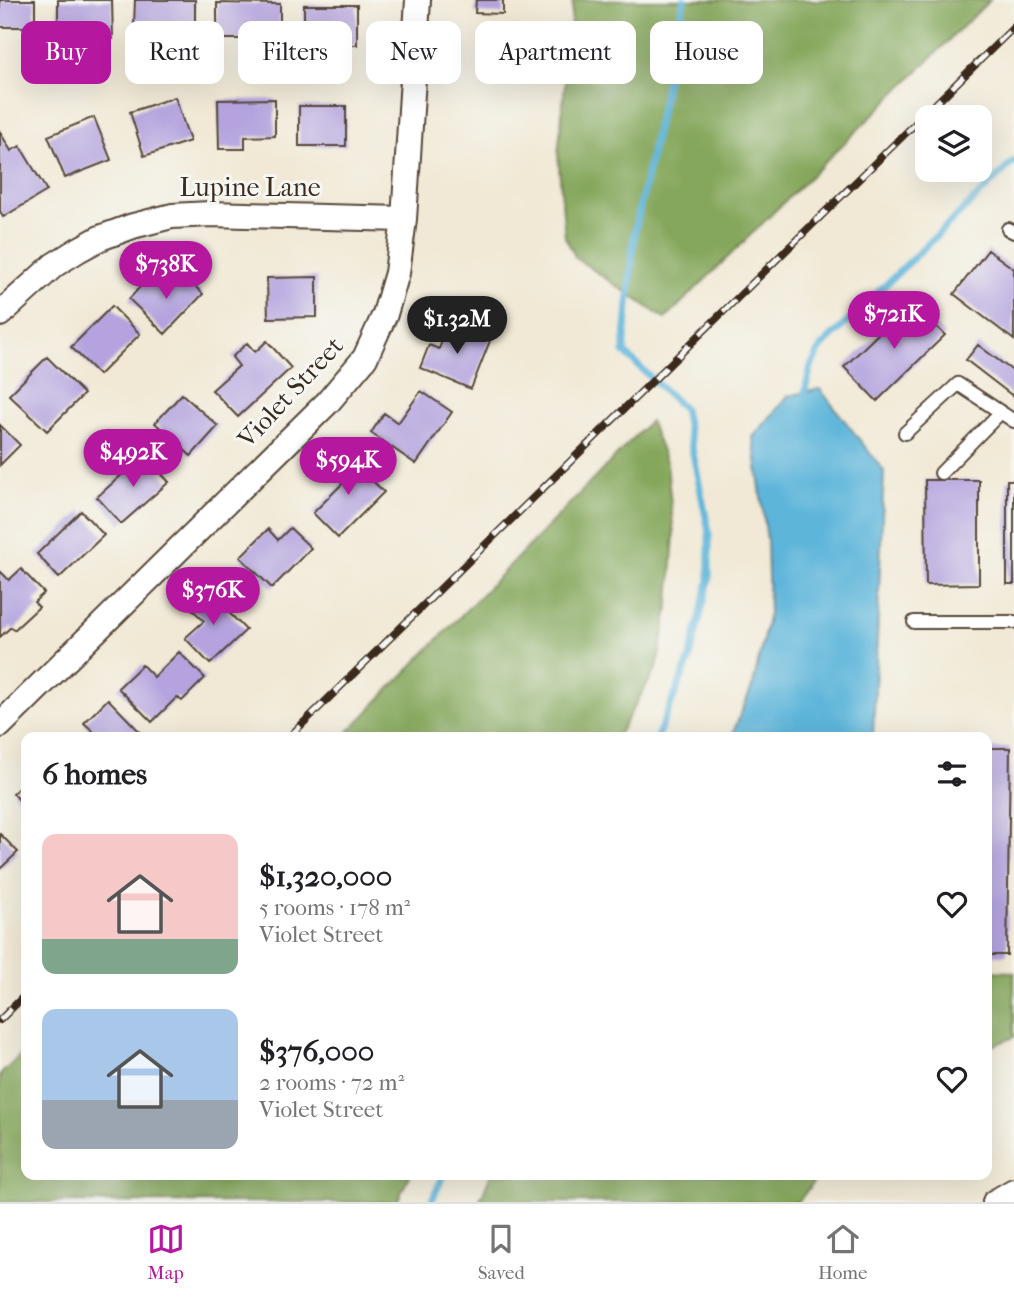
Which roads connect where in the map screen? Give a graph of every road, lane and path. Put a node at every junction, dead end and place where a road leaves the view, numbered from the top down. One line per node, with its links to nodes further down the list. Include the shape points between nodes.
1 (418, 0): 2 (street, Violet Street)
2 (404, 219): 3 (street, Lupine Lane, via 172,216 133,226 78,250 54,265); 10 (street, Violet Street, via 397,273 365,358 328,402)
3 (0, 314)
4 (1001, 412): 5 (lane); 6 (lane, via 958,384); 7 (lane)
5 (1014, 421)
6 (905, 433)
7 (942, 473)
8 (914, 622): 9 (lane)
9 (1014, 622)
10 (0, 724)
11 (1014, 1191): 12 (street)
12 (995, 1202)

